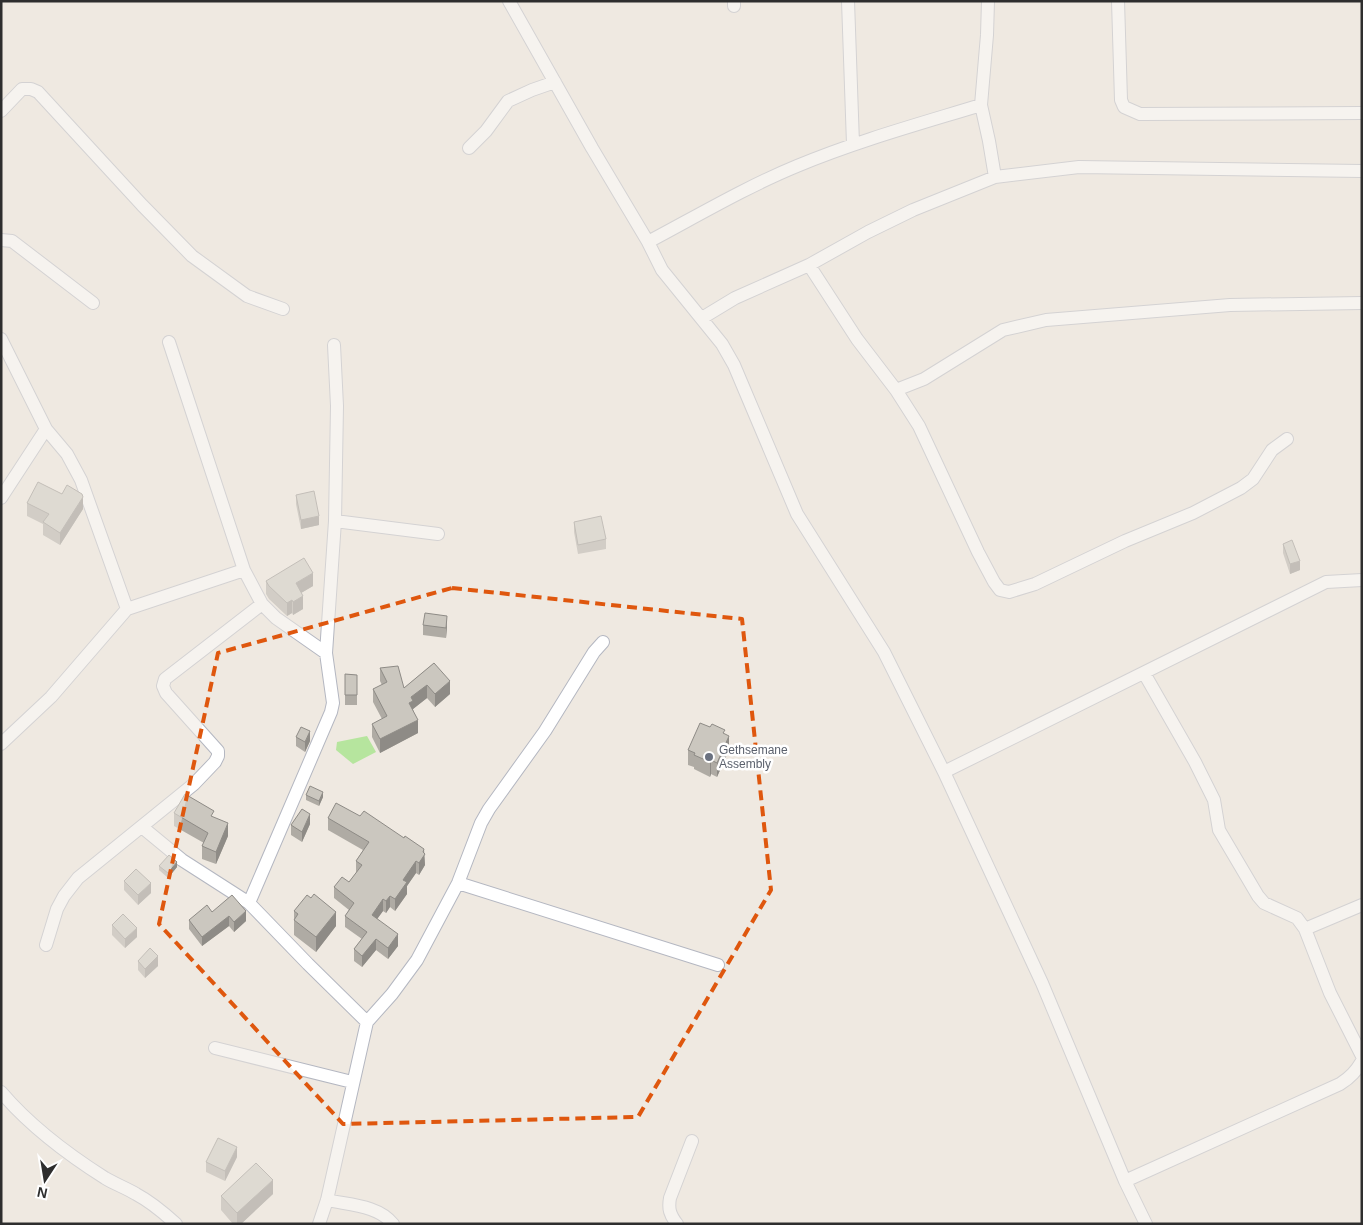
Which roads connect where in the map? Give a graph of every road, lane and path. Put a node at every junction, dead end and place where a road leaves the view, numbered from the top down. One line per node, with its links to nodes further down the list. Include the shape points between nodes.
1 (848, 1): 9 (street)
2 (988, 1): 6 (street)
3 (1118, 1): 8 (street, via 1121,100 1124,107 1140,114)
4 (514, 2): 5 (street)
5 (555, 82): 10 (street, via 508,101); 14 (street)
6 (981, 105): 9 (street); 12 (street)
7 (1, 111): 18 (street, via 22,89 38,92 192,256 247,296)
8 (1362, 113)
9 (853, 144): 14 (street, via 795,166)
10 (470, 148)
11 (1362, 172): 12 (street, via 1079,167)
12 (995, 177): 15 (street, via 913,210)
13 (1, 240): 16 (street, via 12,241)
14 (648, 242): 19 (street, via 662,270)
15 (810, 265): 19 (street, via 750,291); 23 (street, via 857,339)
16 (93, 303)
17 (1362, 303): 23 (street, via 1230,305 1046,320 1003,330 924,379)
18 (283, 309)
19 (702, 318): 37 (street, via 734,365 797,514 884,652)
20 (1, 339): 24 (street)
21 (170, 342): 29 (street)
22 (334, 344): 27 (street, via 337,420)
23 (896, 390): 25 (street, via 919,426 994,582 1000,590 1009,592 1035,584 1241,488 1253,479 1272,450)
24 (46, 429): 26 (street); 32 (street, via 67,454 80,480)
25 (1287, 439)
26 (1, 498)
27 (335, 521): 28 (street); 34 (street)
28 (438, 534)
29 (244, 570): 31 (street); 32 (street)
30 (1362, 580): 35 (street, via 1326,582)
31 (262, 604): 34 (street, via 290,629); 38 (street, via 165,679 166,693 218,751 218,756 194,784)
32 (127, 608): 36 (street, via 51,697)
33 (603, 642): 39 (street, via 545,732 489,809)
34 (326, 652): 40 (street, via 333,694 331,712)
35 (1144, 673): 37 (street); 42 (street, via 1195,762 1214,800 1219,830 1258,896 1264,903 1297,918)
36 (1, 744)
37 (944, 772): 52 (street, via 1042,983)
38 (142, 827): 40 (street, via 182,860); 43 (street, via 78,878 57,909)
39 (458, 883): 44 (street); 45 (street, via 417,960)
40 (248, 903): 45 (street)
41 (1362, 905): 42 (street)
42 (1305, 929): 47 (street, via 1330,993)
43 (46, 945)
44 (718, 965)
45 (367, 1022): 49 (street)
46 (215, 1048): 49 (street)
47 (1362, 1056)
48 (1362, 1060): 52 (street, via 1357,1070 1340,1084)
49 (352, 1082): 53 (street)
50 (1, 1092): 54 (street, via 20,1114 54,1142 106,1179 148,1201)
51 (692, 1141): 57 (street, via 668,1206)
52 (1125, 1180): 58 (street)
53 (326, 1200): 55 (street); 56 (street, via 374,1209)
54 (176, 1224)
55 (319, 1224)
56 (393, 1224)
57 (676, 1224)
58 (1146, 1224)

